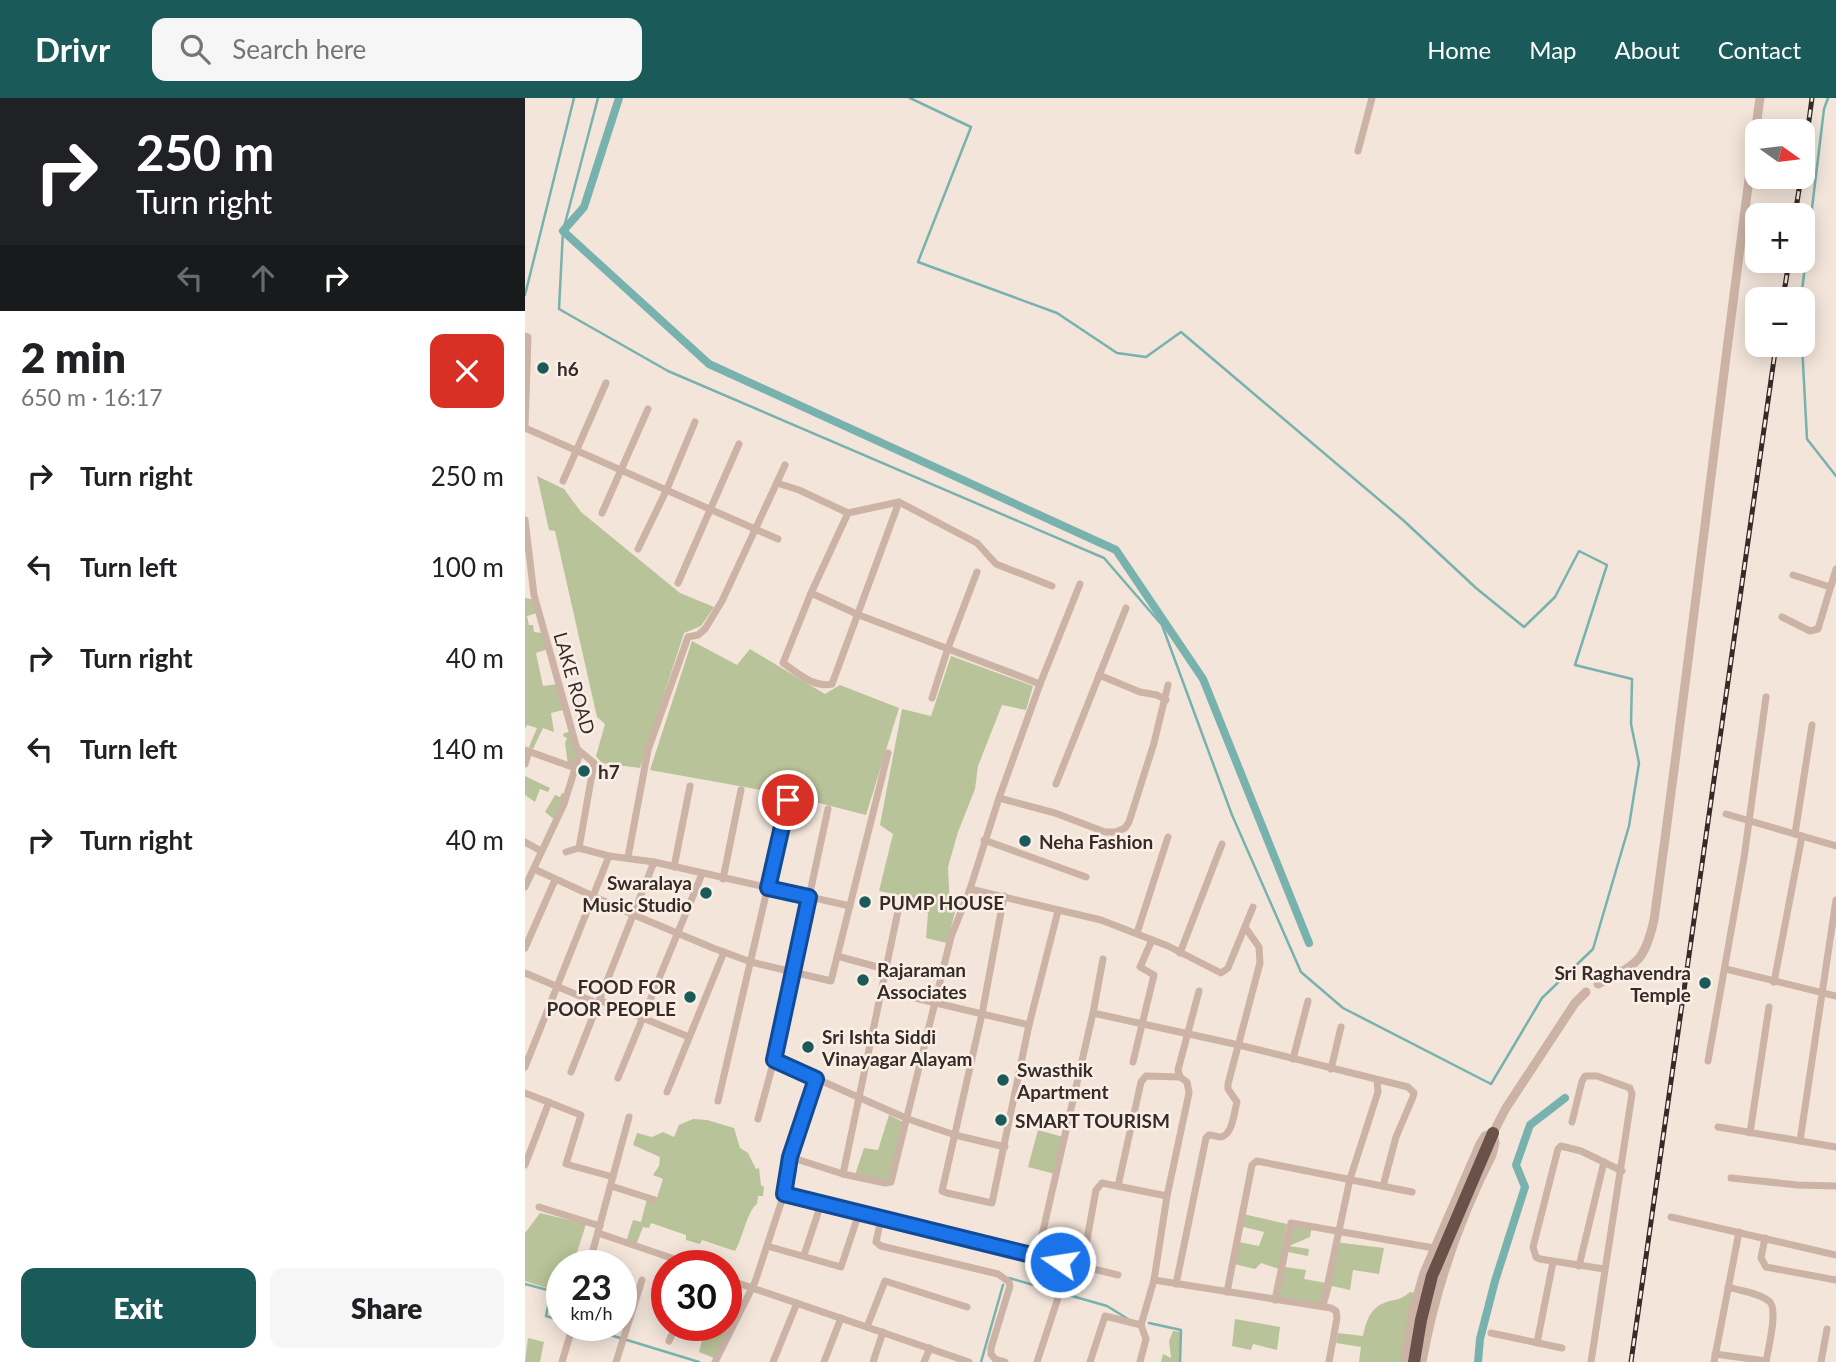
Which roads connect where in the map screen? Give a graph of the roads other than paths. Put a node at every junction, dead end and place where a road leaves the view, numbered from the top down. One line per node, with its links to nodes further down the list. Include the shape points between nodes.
1 (1372, 98): 3 (street)
2 (1760, 98): 102 (street, via 1654,920 1641,958)
3 (1358, 151)
4 (525, 336): 5 (street)
5 (526, 368): 9 (street)
6 (606, 383): 11 (street)
7 (648, 409): 13 (street)
8 (695, 422): 16 (street)
9 (525, 428): 11 (street)
10 (739, 444): 18 (street)
11 (578, 450): 13 (street); 14 (street)
12 (785, 465): 15 (street)
13 (621, 471): 16 (street); 19 (street)
14 (563, 481)
15 (777, 483): 20 (street); 22 (street)
16 (667, 489): 18 (street); 24 (street)
17 (899, 502): 20 (street); 30 (street, via 977,543 996,564); 34 (street)
18 (711, 509): 22 (street); 28 (street)
19 (602, 513)
20 (848, 513): 32 (street)
21 (525, 520): 44 (street, LAKE ROAD, via 534,595)
22 (756, 529): 23 (street); 67 (street, via 705,629 688,637 648,750)
23 (778, 539)
24 (638, 550)
25 (1836, 569): 31 (street)
26 (977, 572): 36 (street)
27 (1793, 575): 31 (street)
28 (678, 583)
29 (1080, 584): 38 (street)
30 (1052, 586)
31 (1830, 587): 35 (street, via 1818,629 1810,631)
32 (811, 593): 34 (street); 34 (street, via 783,663 812,683 832,684)
33 (1126, 608): 37 (street)
34 (859, 615): 36 (street)
35 (1783, 617)
36 (948, 648): 38 (street); 41 (street)
37 (1099, 675): 42 (street); 49 (street)
38 (1040, 684): 52 (street)
39 (1168, 685): 42 (street)
40 (1766, 697): 56 (street)
41 (932, 698)
42 (1166, 700): 52 (street, via 1125,828 1105,832)
43 (1811, 725): 57 (street)
44 (577, 749): 48 (street, LAKE ROAD); 63 (street, via 594,763)
45 (527, 751): 47 (street); 48 (street)
46 (888, 754): 82 (street)
47 (525, 764)
48 (575, 768): 64 (street, LAKE ROAD)
49 (1056, 784)
50 (690, 786): 69 (street)
51 (741, 790): 73 (street)
52 (999, 798): 59 (street)
53 (788, 800): 76 (street)
54 (828, 809): 80 (street)
55 (1726, 814): 56 (street)
56 (1750, 821): 57 (street); 98 (street)
57 (1798, 835): 62 (street); 101 (street)
58 (1168, 837): 88 (street)
59 (984, 839): 72 (street); 77 (street)
60 (525, 842): 64 (street)
61 (1222, 844): 93 (street)
62 (1836, 846)
63 (579, 848): 65 (street); 66 (street)
64 (541, 851): 70 (street, LAKE ROAD)
65 (566, 852)
66 (609, 856): 67 (street); 78 (street)
67 (628, 858): 68 (street)
68 (654, 862): 69 (street); 86 (street)
69 (674, 867): 71 (street)
70 (534, 869): 74 (street); 75 (street, LAKE ROAD)
71 (702, 874): 73 (street); 89 (street)
72 (1086, 877)
73 (723, 879): 76 (street)
74 (555, 880): 78 (street); 91 (street)
75 (525, 887)
76 (768, 888): 80 (street); 96 (street)
77 (970, 889): 79 (street); 111 (street, via 951,937)
78 (593, 895): 86 (street); 103 (street)
79 (1004, 896): 85 (street); 114 (street)
80 (809, 897): 82 (street); 99 (street)
81 (1836, 900): 107 (street)
82 (850, 906): 94 (street)
83 (1253, 907): 87 (street)
84 (898, 911): 97 (street)
85 (1058, 911): 88 (street, via 1082,914); 117 (street)
86 (634, 915): 89 (street); 110 (street)
87 (1245, 927): 93 (street, via 1226,971 1216,972); 121 (street, via 1259,947 1260,963)
88 (1137, 933): 90 (street)
89 (678, 935): 92 (street); 115 (street)
90 (1152, 940): 93 (street); 116 (street, via 1140,967 1154,975)
91 (525, 948)
92 (724, 952): 96 (street); 120 (street)
93 (1180, 953)
94 (837, 956): 97 (street); 99 (street, via 831,981)
95 (1103, 959): 113 (street)
96 (751, 962): 99 (street); 136 (street)
97 (885, 969): 104 (street)
98 (1726, 969): 101 (street); 124 (street)
99 (793, 971): 123 (street)
100 (525, 973): 103 (street)
101 (1774, 982): 107 (street)
102 (1598, 984): 106 (street)
103 (557, 987): 110 (street); 126 (street)
104 (881, 990): 111 (street); 135 (street)
105 (1199, 991): 119 (street)
106 (1586, 992): 143 (street, via 1518,1087)
107 (1821, 992): 108 (street); 146 (street)
108 (1836, 996)
109 (1308, 1001): 122 (street)
110 (599, 1002): 115 (street); 128 (street)
111 (934, 1003): 114 (street); 140 (street)
112 (1769, 1007): 144 (street)
113 (1093, 1013): 116 (street); 179 (street)
114 (982, 1014): 117 (street); 145 (street)
115 (643, 1018): 120 (street); 130 (street)
116 (1142, 1024): 119 (street); 125 (street)
117 (1030, 1025): 147 (street)
118 (1341, 1027): 127 (street)
119 (1189, 1034): 121 (street); 129 (street)
120 (689, 1037): 133 (street)
121 (1238, 1045): 122 (street); 188 (street, via 1228,1089 1236,1097 1234,1111 1226,1135 1206,1138)
122 (1293, 1059): 127 (street)
123 (774, 1060): 131 (street); 139 (street)
124 (1708, 1061)
125 (1133, 1062)
126 (525, 1067)
127 (1331, 1069): 132 (street)
128 (571, 1072)
129 (1180, 1077): 157 (street, via 1146,1076 1141,1082); 162 (street, via 1187,1082 1189,1093)
130 (618, 1078)
131 (816, 1079): 135 (street); 149 (street)
132 (1377, 1080): 155 (street, via 1378,1092); 158 (street, via 1408,1087 1414,1093)
133 (667, 1092)
134 (525, 1093): 137 (street)
135 (859, 1100): 140 (street); 153 (street)
136 (718, 1101)
137 (549, 1102): 151 (street); 156 (street, via 581,1115 566,1164)
138 (629, 1117): 156 (street)
139 (758, 1119)
140 (908, 1119): 145 (street); 153 (street, via 891,1182)
141 (1572, 1122): 152 (street, via 1585,1076 1630,1088)
142 (1719, 1127): 144 (street)
143 (1493, 1133): 174 (street, via 1480,1144); 209 (highway, via 1441,1252 1427,1293); 209 (street, via 1492,1155 1448,1259)
144 (1750, 1133): 146 (street)
145 (955, 1135): 147 (street); 147 (street, via 942,1191 959,1196 992,1203)
146 (1800, 1141): 148 (street)
147 (1005, 1147)
148 (1836, 1147)
149 (790, 1157): 153 (street); 161 (street)
150 (1604, 1162): 152 (street); 180 (street, via 1567,1146 1558,1149 1533,1247 1536,1257); 181 (street)
151 (525, 1165)
152 (1622, 1171): 183 (street)
153 (842, 1174)
154 (1731, 1178): 159 (street)
155 (1350, 1179): 158 (street); 170 (street); 192 (street, via 1260,1160 1254,1163)
156 (612, 1181): 163 (street); 169 (street)
157 (1118, 1186): 162 (street); 182 (street, via 1102,1183 1096,1190)
158 (1383, 1186): 160 (street)
159 (1836, 1186)
160 (1412, 1192)
161 (784, 1194): 164 (street); 173 (street)
162 (1167, 1196): 186 (street)
163 (655, 1200)
164 (821, 1204): 166 (street); 177 (street)
165 (540, 1207): 169 (street)
166 (859, 1213): 168 (street); 177 (street, via 841,1267)
167 (1671, 1217): 171 (street)
168 (881, 1219): 179 (street); 219 (street, via 876,1242 881,1246 998,1274 1009,1282 991,1348 995,1359)
169 (599, 1230): 175 (street); 176 (street)
170 (1338, 1230): 174 (street); 194 (street, via 1291,1223); 196 (street)
171 (1739, 1232): 172 (street); 190 (street)
172 (1765, 1238): 178 (street); 187 (street, via 1761,1258 1766,1267)
173 (767, 1246): 177 (street); 191 (street)
174 (1434, 1248): 209 (street, via 1420,1286)
175 (593, 1250)
176 (652, 1250)
177 (804, 1255)
178 (1836, 1255)
179 (1037, 1257): 182 (street)
180 (1553, 1262): 181 (street); 205 (street)
181 (1579, 1266): 183 (street)
182 (1082, 1267): 184 (street)
183 (1604, 1269): 224 (street)
184 (1118, 1275)
185 (642, 1280): 212 (street)
186 (1154, 1280): 188 (street); 199 (street)
187 (1836, 1280)
188 (1176, 1284): 192 (street)
189 (742, 1285): 191 (street)
190 (1728, 1287): 208 (street); 210 (street, via 1770,1301 1773,1321)
191 (751, 1289): 195 (street); 213 (street)
192 (1227, 1292): 194 (street)
193 (1058, 1298): 220 (street)
194 (1275, 1300): 196 (street)
195 (797, 1303): 198 (street); 214 (street)
196 (1323, 1306): 223 (street, via 1336,1311 1337,1318)
197 (967, 1307): 200 (street, via 885,1282)
198 (841, 1318): 200 (street); 215 (street)
199 (1142, 1325): 221 (street, via 1105,1316); 222 (street, via 1146,1341)
200 (867, 1327): 202 (street)
201 (1827, 1329): 225 (street)
202 (883, 1332): 206 (street); 216 (street)
203 (1492, 1333): 205 (street)
204 (568, 1341): 211 (street)
205 (1538, 1343): 207 (street)
206 (930, 1348): 217 (street); 218 (street)
207 (1562, 1348)
208 (1715, 1358): 210 (street)
209 (1414, 1359)
210 (1766, 1361)
211 (562, 1362)
212 (616, 1362)
213 (715, 1362)
214 (773, 1362)
215 (824, 1362)
216 (873, 1362)
217 (924, 1362)
218 (969, 1362)
219 (1005, 1362)
220 (1037, 1362)
221 (1090, 1362)
222 (1140, 1362)
223 (1329, 1362)
224 (1591, 1362)
225 (1821, 1362)

